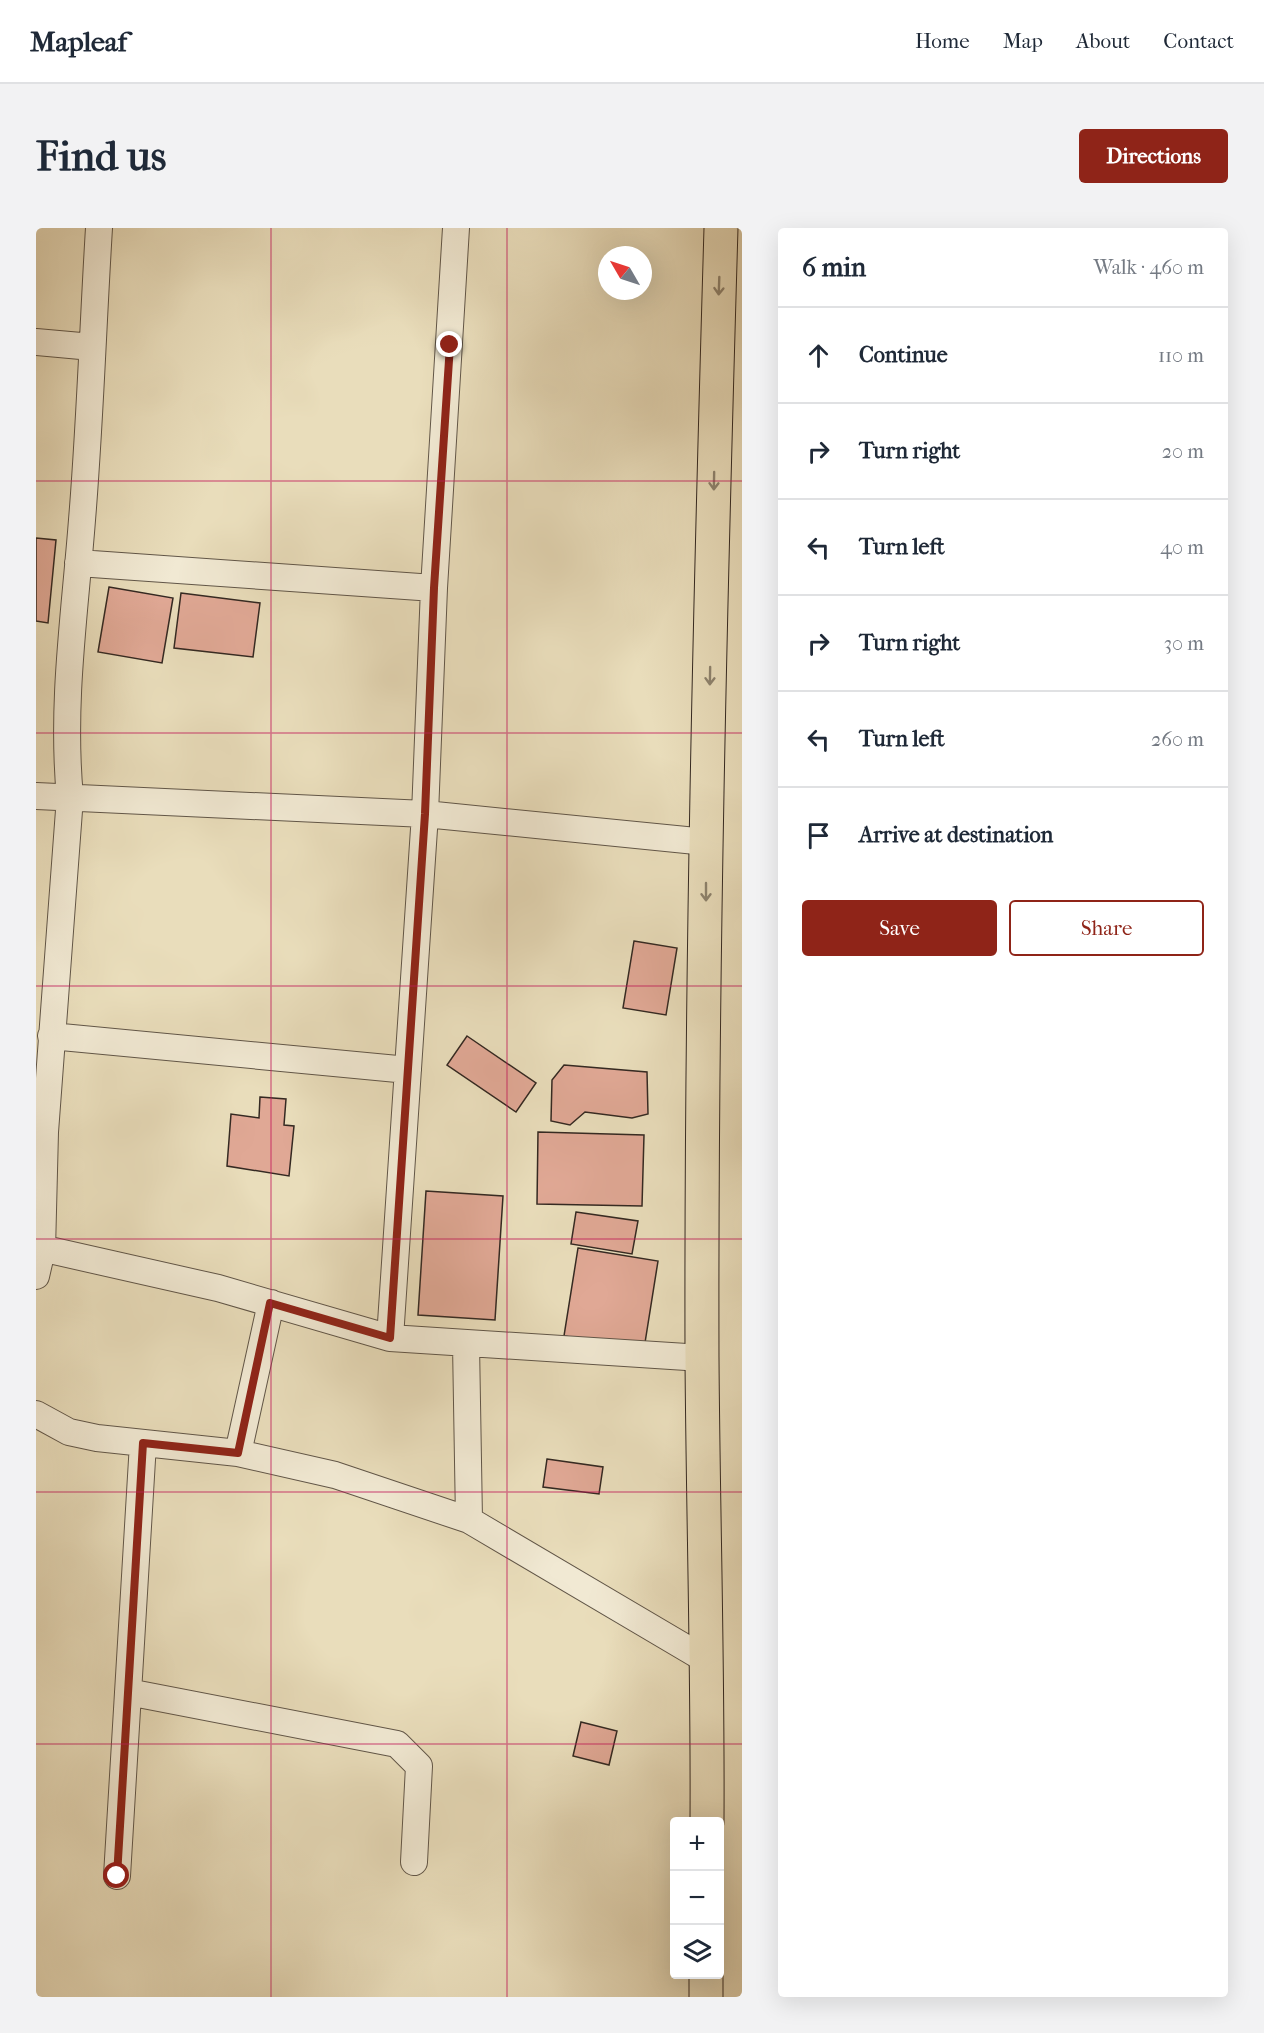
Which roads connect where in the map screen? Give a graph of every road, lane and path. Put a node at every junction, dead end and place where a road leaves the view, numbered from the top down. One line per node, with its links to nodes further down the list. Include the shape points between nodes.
1 (99, 228): 5 (street)
2 (456, 228): 7 (street)
3 (721, 228): 11 (highway, one-way to 11)
4 (36, 342): 5 (street)
5 (92, 347): 6 (street)
6 (78, 563): 7 (street); 9 (street, via 67,702)
7 (434, 588): 10 (street)
8 (36, 796): 9 (street)
9 (70, 797): 10 (street); 12 (street)
10 (425, 814): 11 (street); 13 (street)
11 (706, 842): 19 (highway, one-way to 19)
12 (51, 1036): 13 (street); 14 (street)
13 (408, 1070): 17 (street)
14 (39, 1248): 15 (street); 16 (street)
15 (36, 1276)
16 (270, 1303): 17 (street); 22 (street)
17 (390, 1338): 18 (street)
18 (466, 1344): 19 (street); 23 (street)
19 (702, 1358): 24 (highway)
20 (36, 1413): 21 (street, via 69,1432)
21 (143, 1443): 22 (street); 25 (street)
22 (238, 1453): 23 (street, via 335,1475)
23 (469, 1520): 24 (street)
24 (708, 1661): 26 (highway)
25 (128, 1692): 27 (street, via 397,1744 419,1766); 28 (street)
26 (707, 1817)
27 (414, 1862)
28 (117, 1876)
29 (706, 1979): 30 (highway)
30 (706, 1997)

